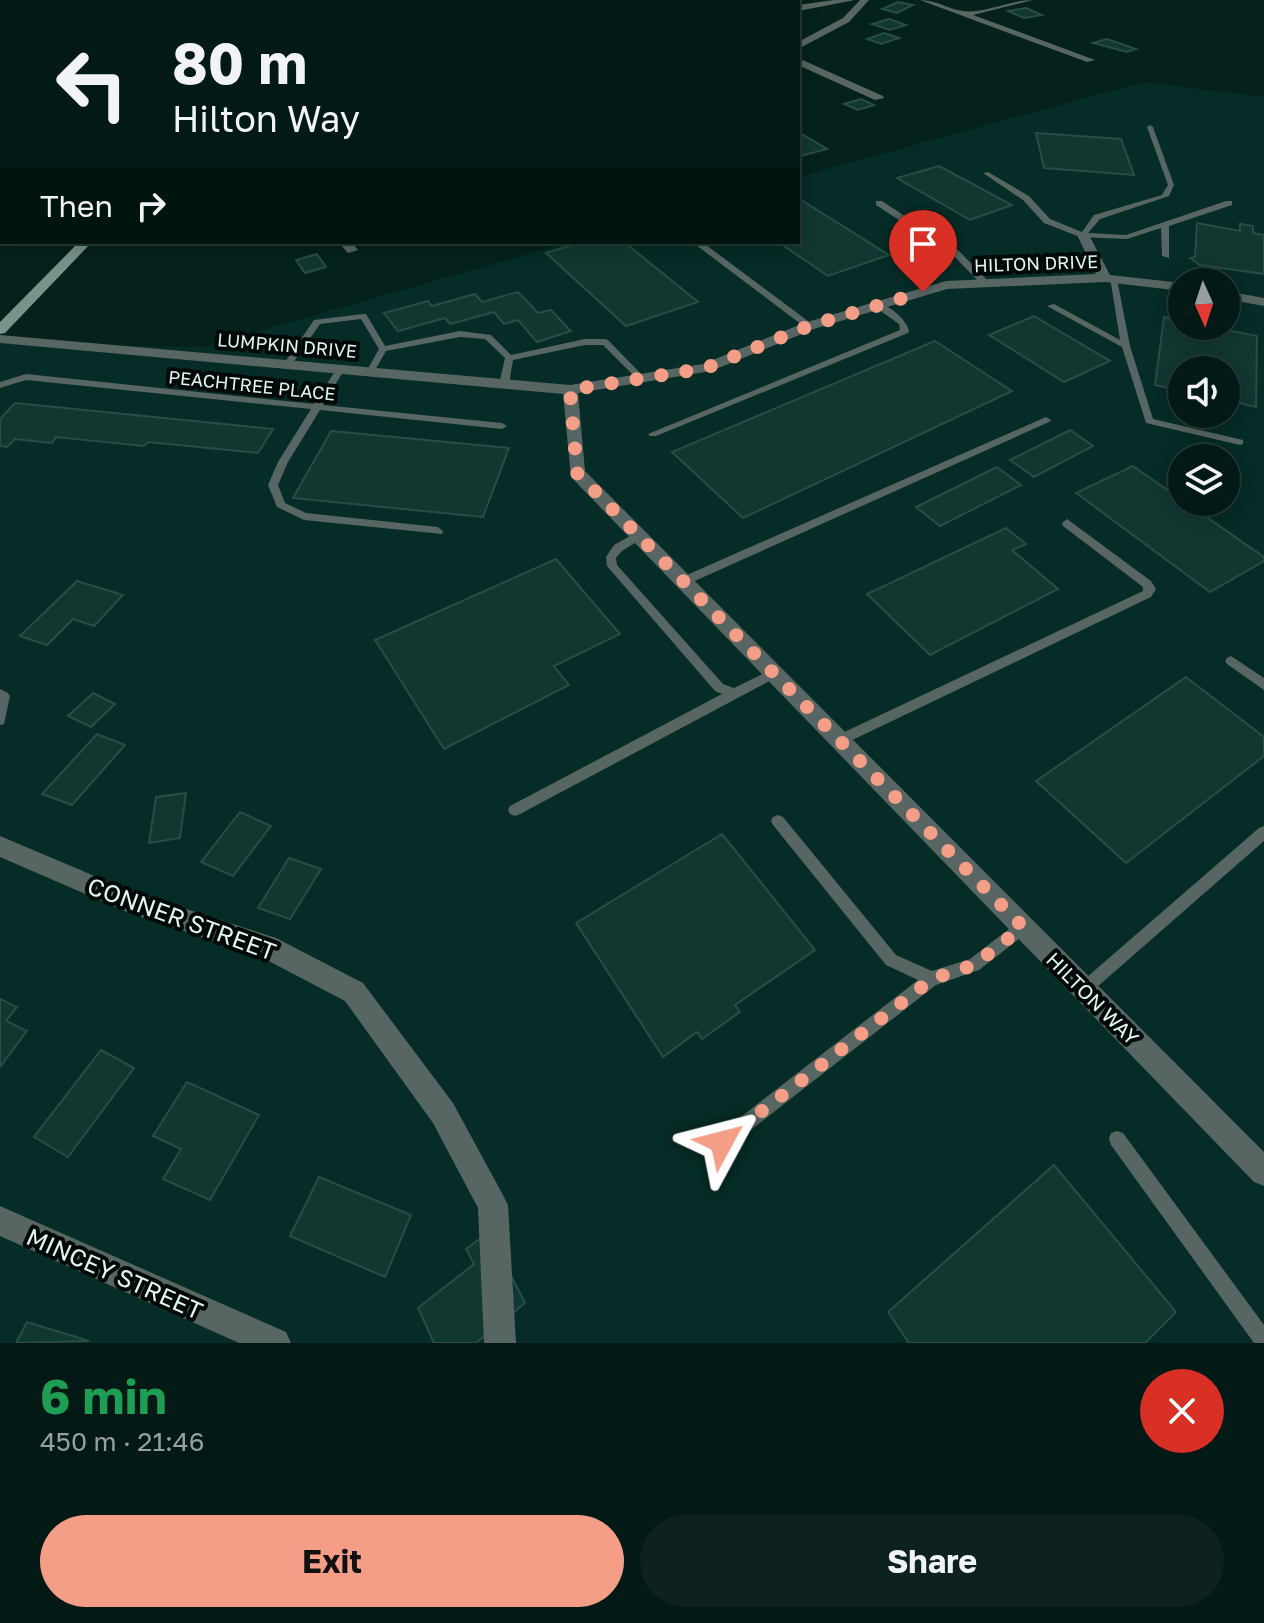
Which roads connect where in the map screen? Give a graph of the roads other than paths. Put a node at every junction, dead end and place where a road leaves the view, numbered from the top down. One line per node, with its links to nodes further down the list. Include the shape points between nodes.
1 (851, 0): 5 (street)
2 (865, 0): 7 (street, via 846,20)
3 (924, 0): 6 (street)
4 (1029, 0): 6 (street)
5 (800, 8)
6 (965, 14): 8 (street)
7 (800, 45)
8 (1090, 60)
9 (800, 62): 10 (street)
10 (879, 98)
11 (1150, 127): 16 (lane, via 1171,185 1165,196 1097,217)
12 (986, 173): 16 (lane, via 1026,198 1047,221)
13 (879, 203): 21 (lane, via 957,254)
14 (1229, 203): 15 (lane)
15 (1165, 224): 16 (lane, via 1127,237); 19 (lane)
16 (1083, 235): 20 (street)
17 (84, 244): 28 (main road)
18 (700, 244): 27 (lane)
19 (1166, 256)
20 (1109, 279): 21 (street, HILTON DRIVE); 22 (street, HILTON DRIVE); 30 (lane)
21 (984, 282): 25 (street, HILTON DRIVE, via 946,285)
22 (1168, 285)
23 (1240, 298): 24 (street)
24 (1264, 302)
25 (878, 305): 27 (street, HILTON DRIVE); 43 (lane, via 903,323 905,331)
26 (1051, 306): 30 (lane)
27 (809, 326): 36 (street, HILTON DRIVE, via 706,368)
28 (0, 330)
29 (0, 339): 33 (street, LUMPKIN DRIVE)
30 (1126, 346): 44 (lane, via 1149,421)
31 (383, 349): 32 (lane, via 460,334 488,337); 33 (lane, via 363,316 317,322); 35 (lane)
32 (509, 358): 36 (lane, via 605,342); 37 (lane)
33 (287, 365): 34 (street, LUMPKIN DRIVE)
34 (340, 370): 35 (street, LUMPKIN DRIVE); 40 (lane)
35 (370, 372): 37 (street, LUMPKIN DRIVE)
36 (643, 380): 39 (street, HILTON DRIVE)
37 (504, 384): 39 (street, LUMPKIN DRIVE)
38 (0, 385): 40 (lane, PEACHTREE PLACE, via 26,377)
39 (570, 390): 47 (street, HILTON WAY, via 577,473)
40 (317, 408): 42 (lane, PEACHTREE PLACE); 46 (lane, via 273,485 281,505 304,516)
41 (1046, 420): 48 (lane)
42 (502, 426)
43 (653, 434)
44 (1240, 442)
45 (1067, 523): 55 (lane, via 1147,584 1147,594)
46 (438, 531)
47 (639, 535): 48 (street, HILTON WAY); 52 (lane, via 618,548 612,566 719,688)
48 (684, 581): 50 (street, HILTON WAY)
49 (1231, 661): 51 (lane)
50 (775, 673): 52 (lane); 55 (street, HILTON WAY)
51 (1264, 685)
52 (735, 693): 56 (lane)
53 (0, 694): 54 (lane)
54 (0, 720)
55 (840, 740): 60 (street, HILTON WAY)
56 (515, 810)
57 (778, 821): 61 (lane, via 891,960)
58 (1264, 832): 62 (lane)
59 (0, 846): 69 (street, CONNER STREET, via 127,901 267,947 354,992 443,1113 493,1205)
60 (1023, 927): 61 (lane, via 974,965); 62 (street, HILTON WAY)
61 (932, 979): 64 (lane)
62 (1084, 989): 65 (street, HILTON WAY)
63 (1117, 1139): 67 (lane)
64 (722, 1142)
65 (1264, 1172)
66 (0, 1221): 68 (street, MINCEY STREET)
67 (1264, 1341)
68 (275, 1343)
69 (500, 1343)

